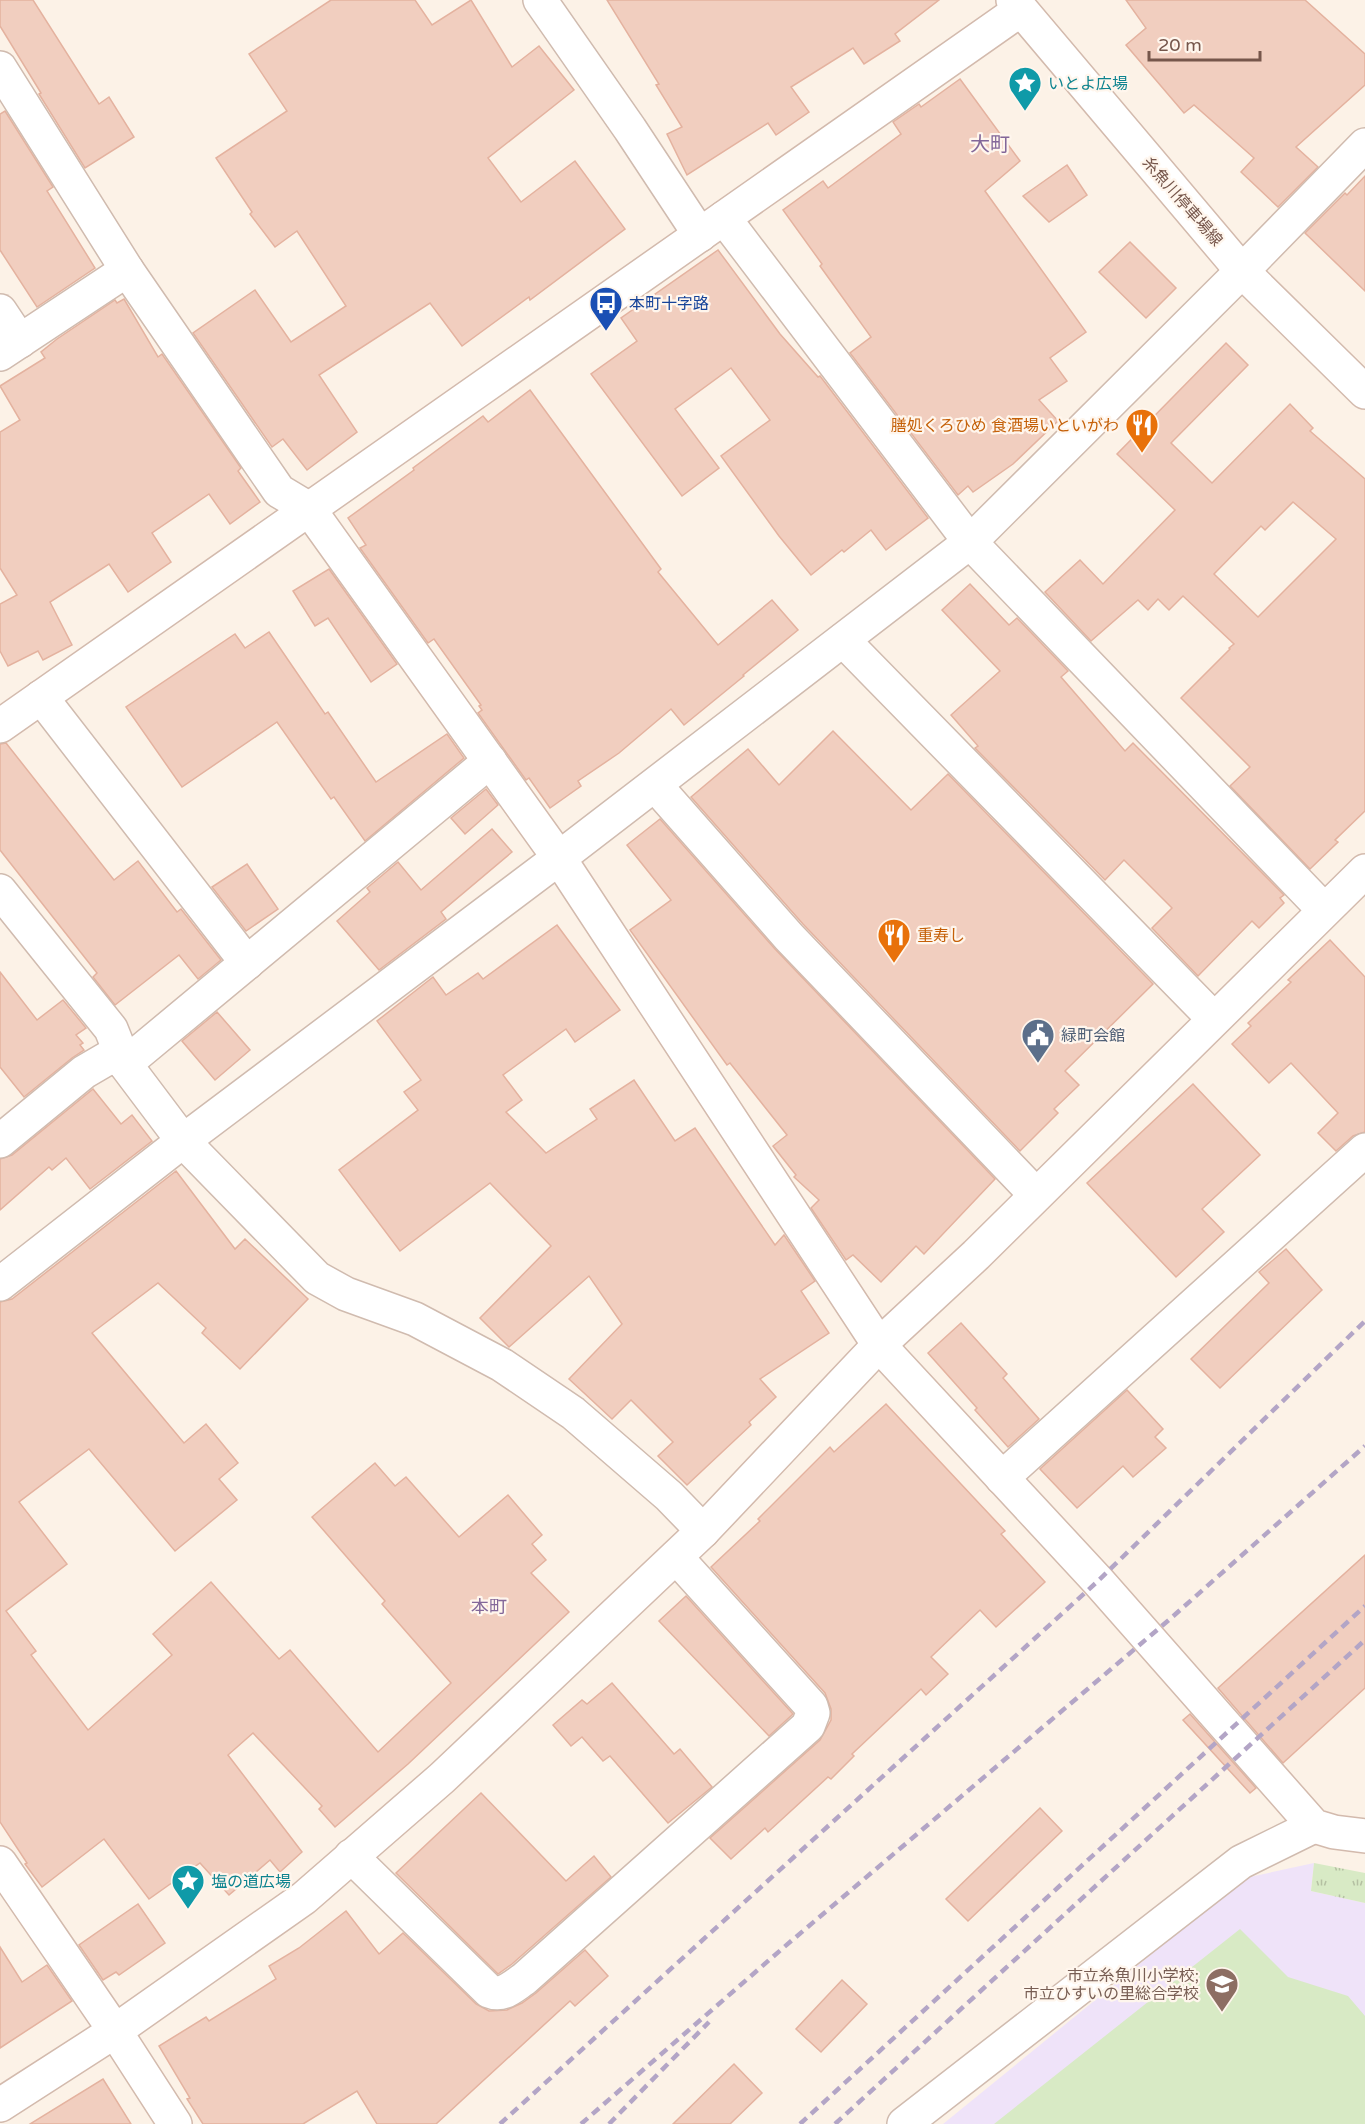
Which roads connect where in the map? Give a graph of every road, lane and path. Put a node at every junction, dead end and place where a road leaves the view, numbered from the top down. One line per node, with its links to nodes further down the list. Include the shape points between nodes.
1 (540, 0): 5 (street, via 630,129)
2 (1016, 5): 5 (street); 7 (street, 糸魚川停車場線)
3 (0, 68): 6 (street)
4 (1365, 145): 7 (street)
5 (712, 227): 11 (street); 12 (street)
6 (127, 270): 9 (street); 11 (street, via 279,491)
7 (1242, 271): 10 (street, 糸魚川停車場線); 12 (street)
8 (0, 311): 9 (street)
9 (10, 348)
10 (1365, 392)
11 (309, 509): 14 (street); 16 (street)
12 (970, 542): 13 (street); 21 (street)
13 (843, 640): 17 (street); 23 (street)
14 (41, 697): 15 (street); 22 (street)
15 (0, 726)
16 (490, 761): 18 (street); 22 (street)
17 (655, 785): 18 (street); 28 (street, via 789,937)
18 (560, 858): 26 (street); 30 (street)
19 (1365, 871): 21 (street)
20 (0, 891): 24 (street, via 111,1029)
21 (1324, 910): 23 (street)
22 (247, 963): 24 (street)
23 (1214, 1019): 28 (street)
24 (122, 1058): 25 (street, via 84,1072); 26 (street)
25 (0, 1141)
26 (183, 1141): 29 (street); 32 (street, via 317,1278 346,1294 415,1319 502,1365 573,1413 669,1496)
27 (1365, 1150): 31 (street)
28 (1036, 1195): 30 (street)
29 (0, 1284)
30 (879, 1345): 31 (street); 32 (street)
31 (1002, 1478): 34 (street)
32 (703, 1531): 33 (street)
33 (676, 1557): 36 (street, via 442,1778); 36 (street, via 811,1706 813,1713 808,1726 524,1979 502,1994 489,1991)
34 (1314, 1826): 35 (street); 41 (street, via 1241,1862)
35 (1365, 1836)
36 (351, 1856): 38 (street, via 304,1898)
37 (0, 1863): 38 (street)
38 (115, 2031): 39 (street); 40 (street)
39 (0, 2105)
40 (175, 2124)
41 (904, 2124)

